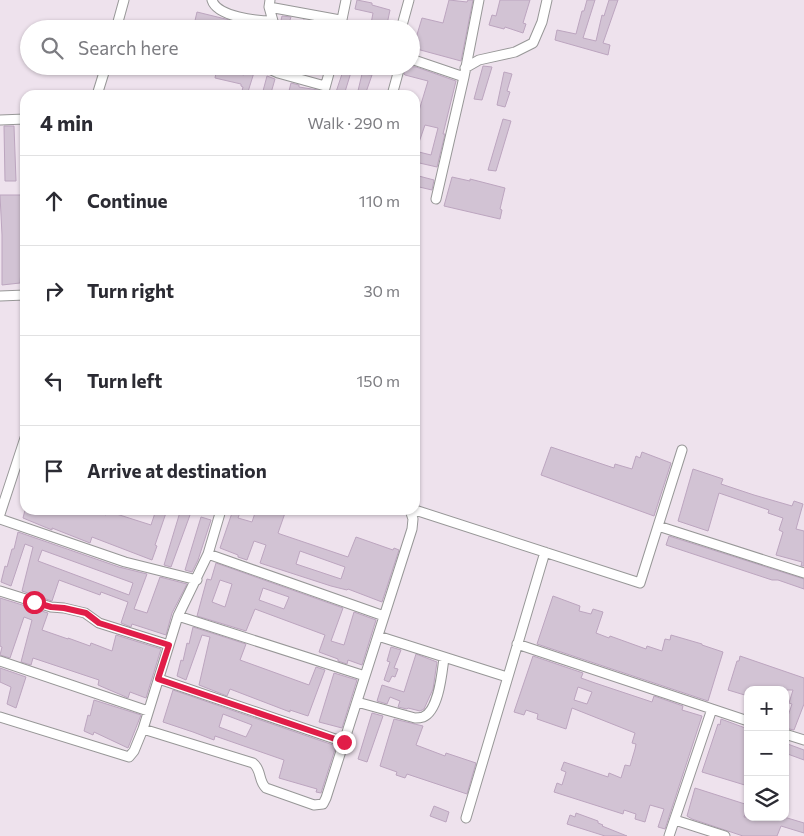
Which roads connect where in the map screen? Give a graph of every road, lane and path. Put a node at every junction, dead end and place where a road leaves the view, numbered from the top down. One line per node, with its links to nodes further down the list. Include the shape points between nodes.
1 (124, 0): 8 (street)
2 (212, 0): 9 (street, via 216,8)
3 (346, 0): 12 (street)
4 (409, 0): 13 (street)
5 (479, 0): 15 (street)
6 (547, 0): 15 (street, via 542,22 532,43 515,52 479,60)
7 (269, 4): 10 (street); 11 (street)
8 (118, 20)
9 (253, 20)
10 (271, 20)
11 (323, 20)
12 (341, 20)
13 (403, 20)
14 (420, 61): 15 (street)
15 (464, 72): 26 (street)
16 (104, 75): 20 (street)
17 (283, 75): 21 (street)
18 (328, 75): 22 (street)
19 (398, 75): 23 (street)
20 (99, 90)
21 (321, 90)
22 (324, 90)
23 (393, 90)
24 (20, 119): 25 (street)
25 (0, 120)
26 (436, 199)
27 (20, 295): 28 (street)
28 (0, 296)
29 (682, 450): 36 (street)
30 (20, 453): 32 (street)
31 (420, 512): 37 (street)
32 (0, 514)
33 (220, 515): 38 (street)
34 (412, 515): 43 (street, via 412,529)
35 (0, 519): 40 (street, via 126,562)
36 (658, 526): 37 (street, via 640,583); 39 (street)
37 (544, 552): 45 (street)
38 (208, 554): 40 (street); 43 (street)
39 (804, 572)
40 (197, 580): 42 (street)
41 (0, 591): 46 (street, via 51,607 86,613 99,623)
42 (178, 616): 46 (street); 49 (street)
43 (384, 616): 44 (street)
44 (378, 636): 47 (street); 49 (street)
45 (517, 644): 50 (street); 53 (street)
46 (169, 645): 51 (street)
47 (444, 658): 50 (street); 52 (street, via 432,709 424,717 415,718)
48 (0, 661): 54 (street)
49 (365, 676): 52 (street)
50 (507, 677): 61 (street)
51 (158, 679): 54 (street); 60 (street)
52 (357, 702): 60 (street)
53 (712, 709): 56 (street); 62 (street)
54 (148, 711): 57 (street)
55 (0, 717): 57 (street, via 129,757)
56 (744, 720)
57 (143, 729): 60 (street, via 254,763 258,767 261,784 266,788 314,805 322,804 326,798)
58 (789, 735): 59 (street)
59 (804, 740)
60 (344, 742)
61 (466, 818)
62 (675, 820): 63 (street); 64 (street)
63 (670, 836)
64 (725, 836)

